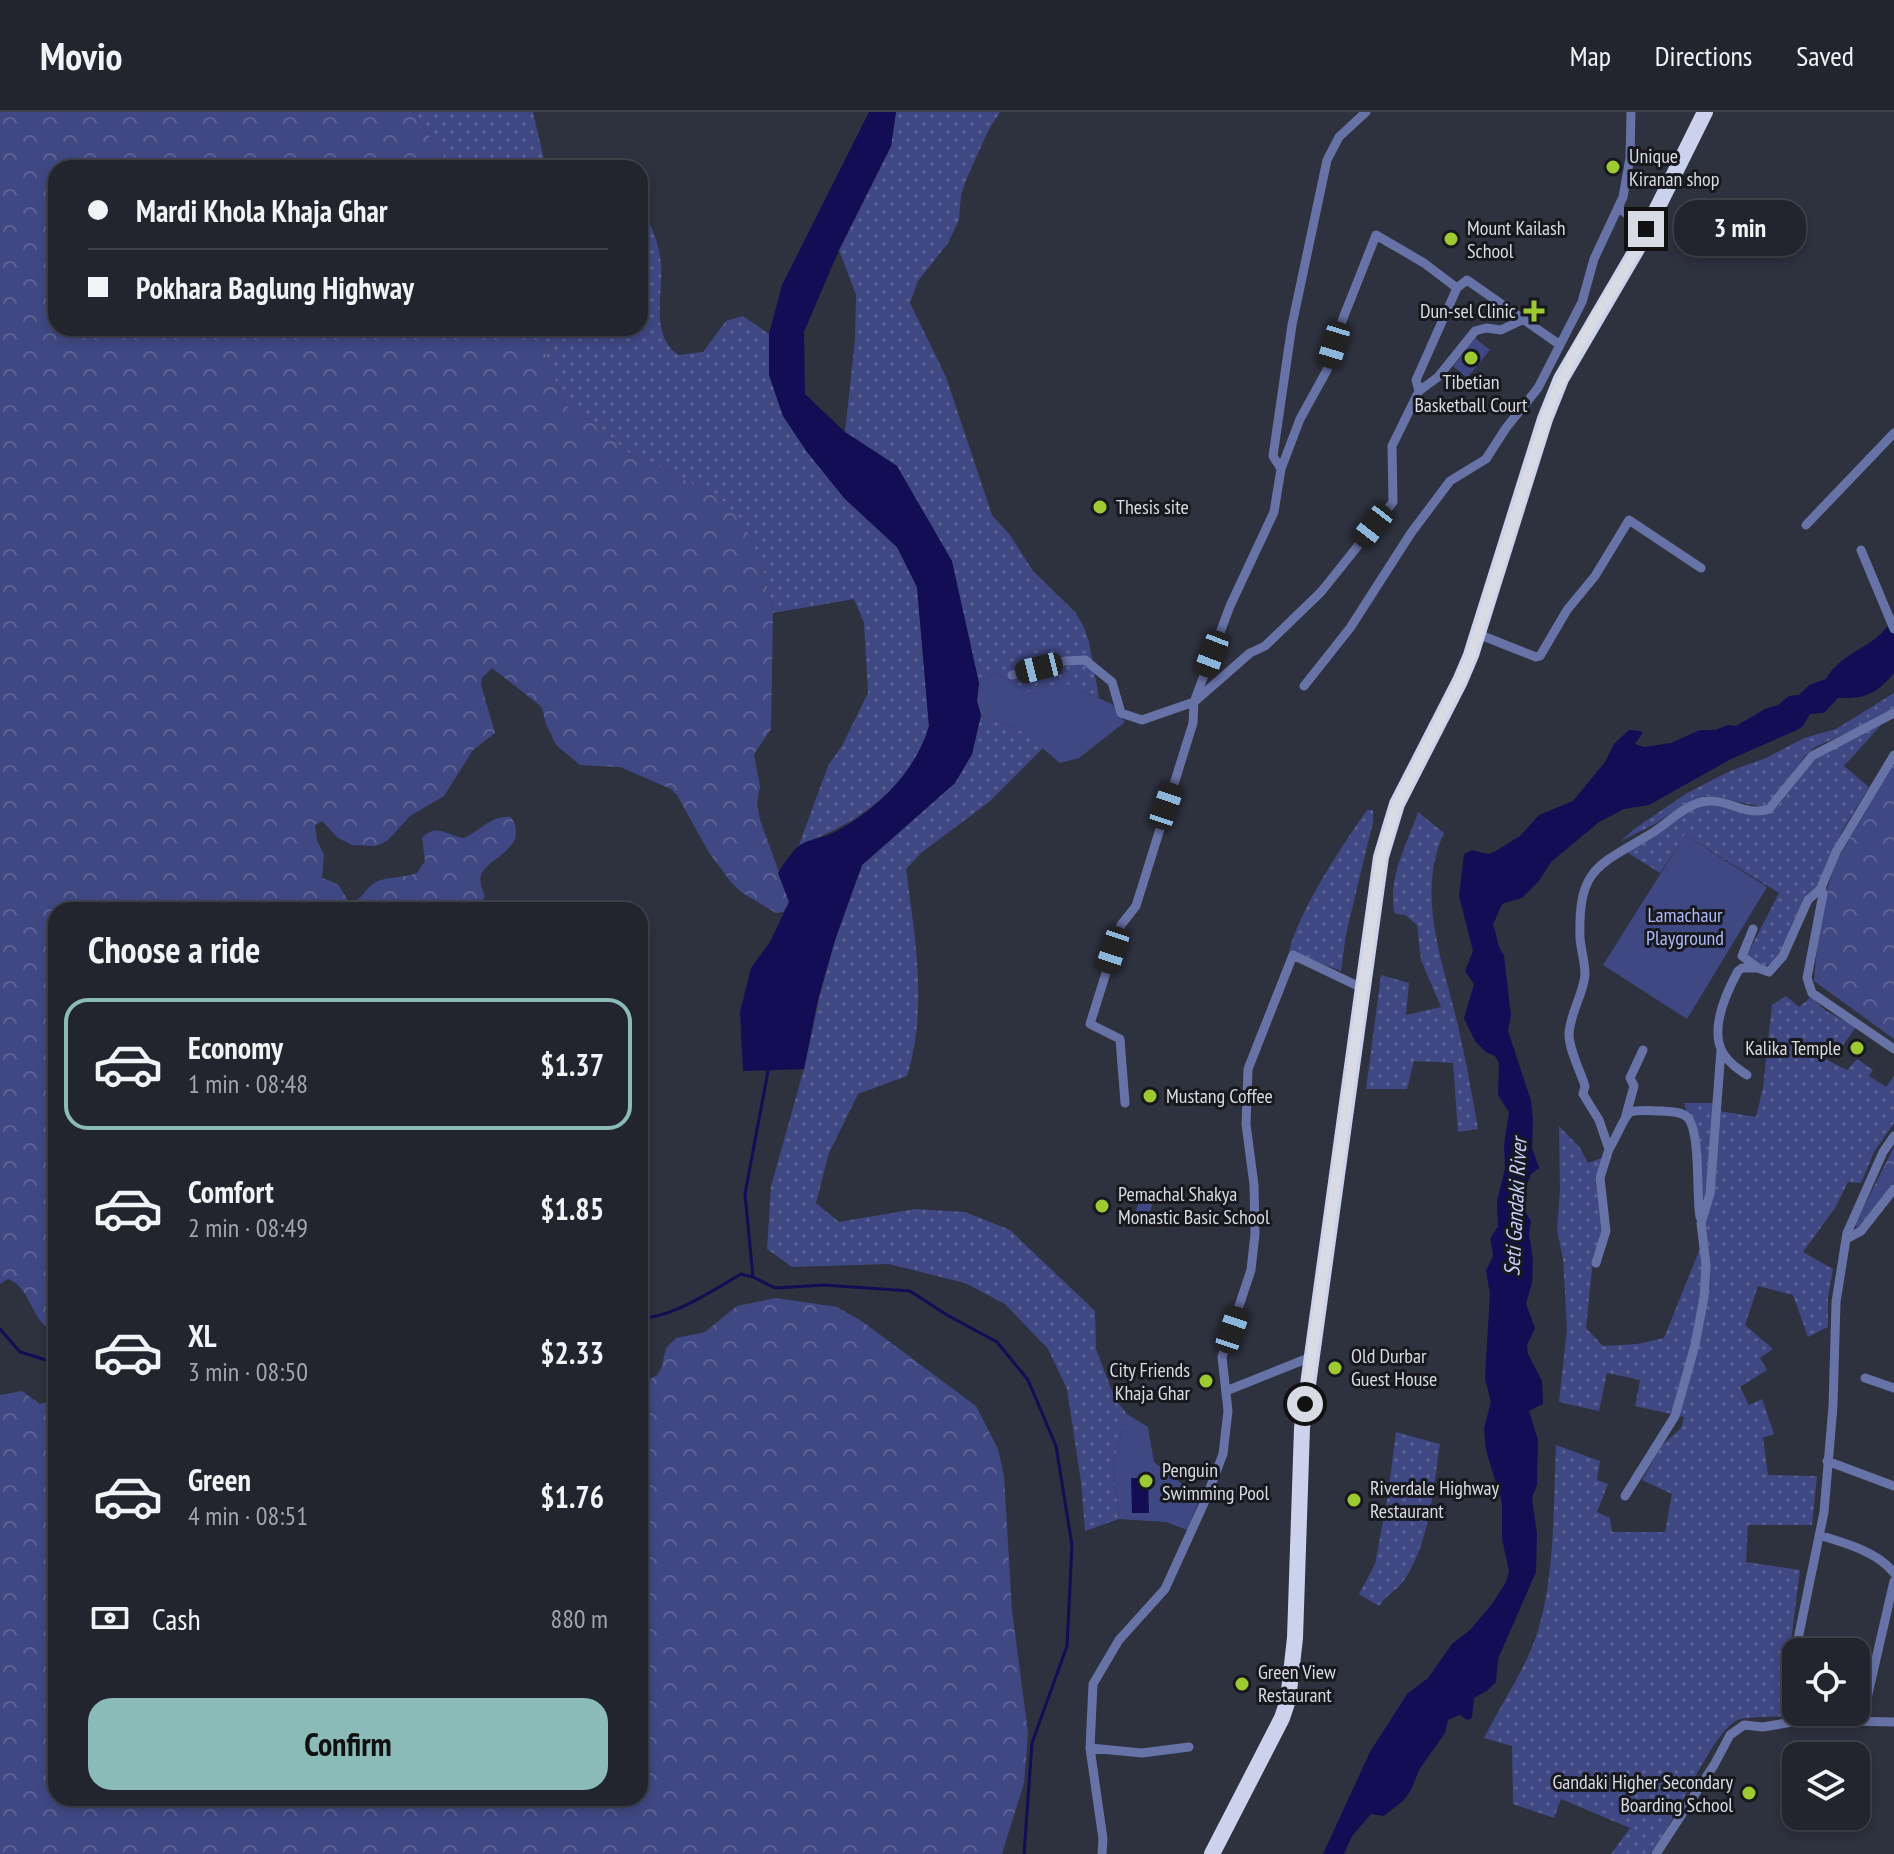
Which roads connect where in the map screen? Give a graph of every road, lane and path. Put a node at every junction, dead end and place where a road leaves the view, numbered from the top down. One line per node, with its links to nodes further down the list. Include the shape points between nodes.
1 (1366, 112): 11 (street, via 1339,137 1327,160 1292,325 1273,456)
2 (1631, 112): 4 (street, via 1630,158)
3 (1705, 112): 5 (highway)
4 (1619, 208): 5 (street); 8 (street)
5 (1646, 229): 16 (highway, via 1550,405)
6 (1457, 288): 7 (street, via 1467,280); 9 (street, via 1416,380); 11 (street, via 1376,235 1327,370)
7 (1522, 320): 8 (street); 9 (street, via 1501,330 1475,331 1438,377)
8 (1560, 345): 18 (street, via 1538,388 1486,459 1450,481)
9 (1419, 391): 19 (street, via 1392,446 1393,502 1321,592 1265,646)
10 (1894, 433): 12 (street)
11 (1281, 469): 19 (street, via 1274,512 1230,606)
12 (1806, 525)
13 (1861, 550): 15 (street)
14 (1701, 568): 16 (street, via 1629,520 1540,656)
15 (1894, 629)
16 (1478, 634): 25 (highway, via 1397,804 1381,857)
17 (1012, 675): 19 (street, via 1085,660 1112,682 1121,713 1142,720)
18 (1304, 686)
19 (1194, 702): 30 (street, via 1193,723 1136,906 1121,925 1090,1024 1120,1039)
20 (1894, 713): 33 (street, via 1812,756 1769,809 1755,811 1712,800 1696,803 1614,854 1589,877 1581,914 1584,983 1569,1037 1583,1094)
21 (1894, 755): 22 (street, via 1842,840)
22 (1821, 888): 24 (street, via 1808,900 1783,956 1769,972); 26 (street, via 1807,978 1812,993)
23 (1753, 929): 24 (street, via 1742,956)
24 (1758, 968): 28 (street, via 1742,968 1731,984 1721,1013)
25 (1362, 988): 38 (highway); 41 (street, via 1293,955 1248,1069 1246,1124 1255,1234 1251,1270 1222,1357)
26 (1894, 1049)
27 (1643, 1050): 31 (street, via 1630,1078 1634,1086)
28 (1721, 1050): 29 (street); 35 (street, via 1710,1194)
29 (1747, 1075)
30 (1125, 1103)
31 (1626, 1115): 33 (street); 35 (street, via 1635,1110 1687,1117 1693,1129)
32 (1894, 1136): 36 (street, via 1855,1212)
33 (1609, 1149): 37 (street, via 1600,1178 1606,1231)
34 (1894, 1189): 36 (street, via 1861,1231)
35 (1701, 1223): 44 (street, via 1704,1297 1681,1399)
36 (1848, 1238): 42 (street, via 1836,1302)
37 (1596, 1263)
38 (1311, 1357): 41 (street); 56 (highway, via 1302,1428 1288,1700)
39 (1865, 1378): 40 (street)
40 (1894, 1388)
41 (1226, 1391): 54 (street, via 1223,1454 1205,1501 1165,1589 1119,1640 1093,1684)
42 (1827, 1461): 43 (street); 45 (street)
43 (1894, 1486)
44 (1625, 1496)
45 (1819, 1535): 46 (street, via 1852,1545); 48 (street)
46 (1894, 1573)
47 (1894, 1581): 49 (street)
48 (1798, 1638)
49 (1870, 1685)
50 (1870, 1720): 52 (street)
51 (1782, 1722): 57 (street, via 1744,1725 1730,1735)
52 (1894, 1722)
53 (1189, 1747): 54 (street, via 1142,1753)
54 (1090, 1748): 55 (street)
55 (1102, 1854)
56 (1212, 1854)
57 (1656, 1854)

